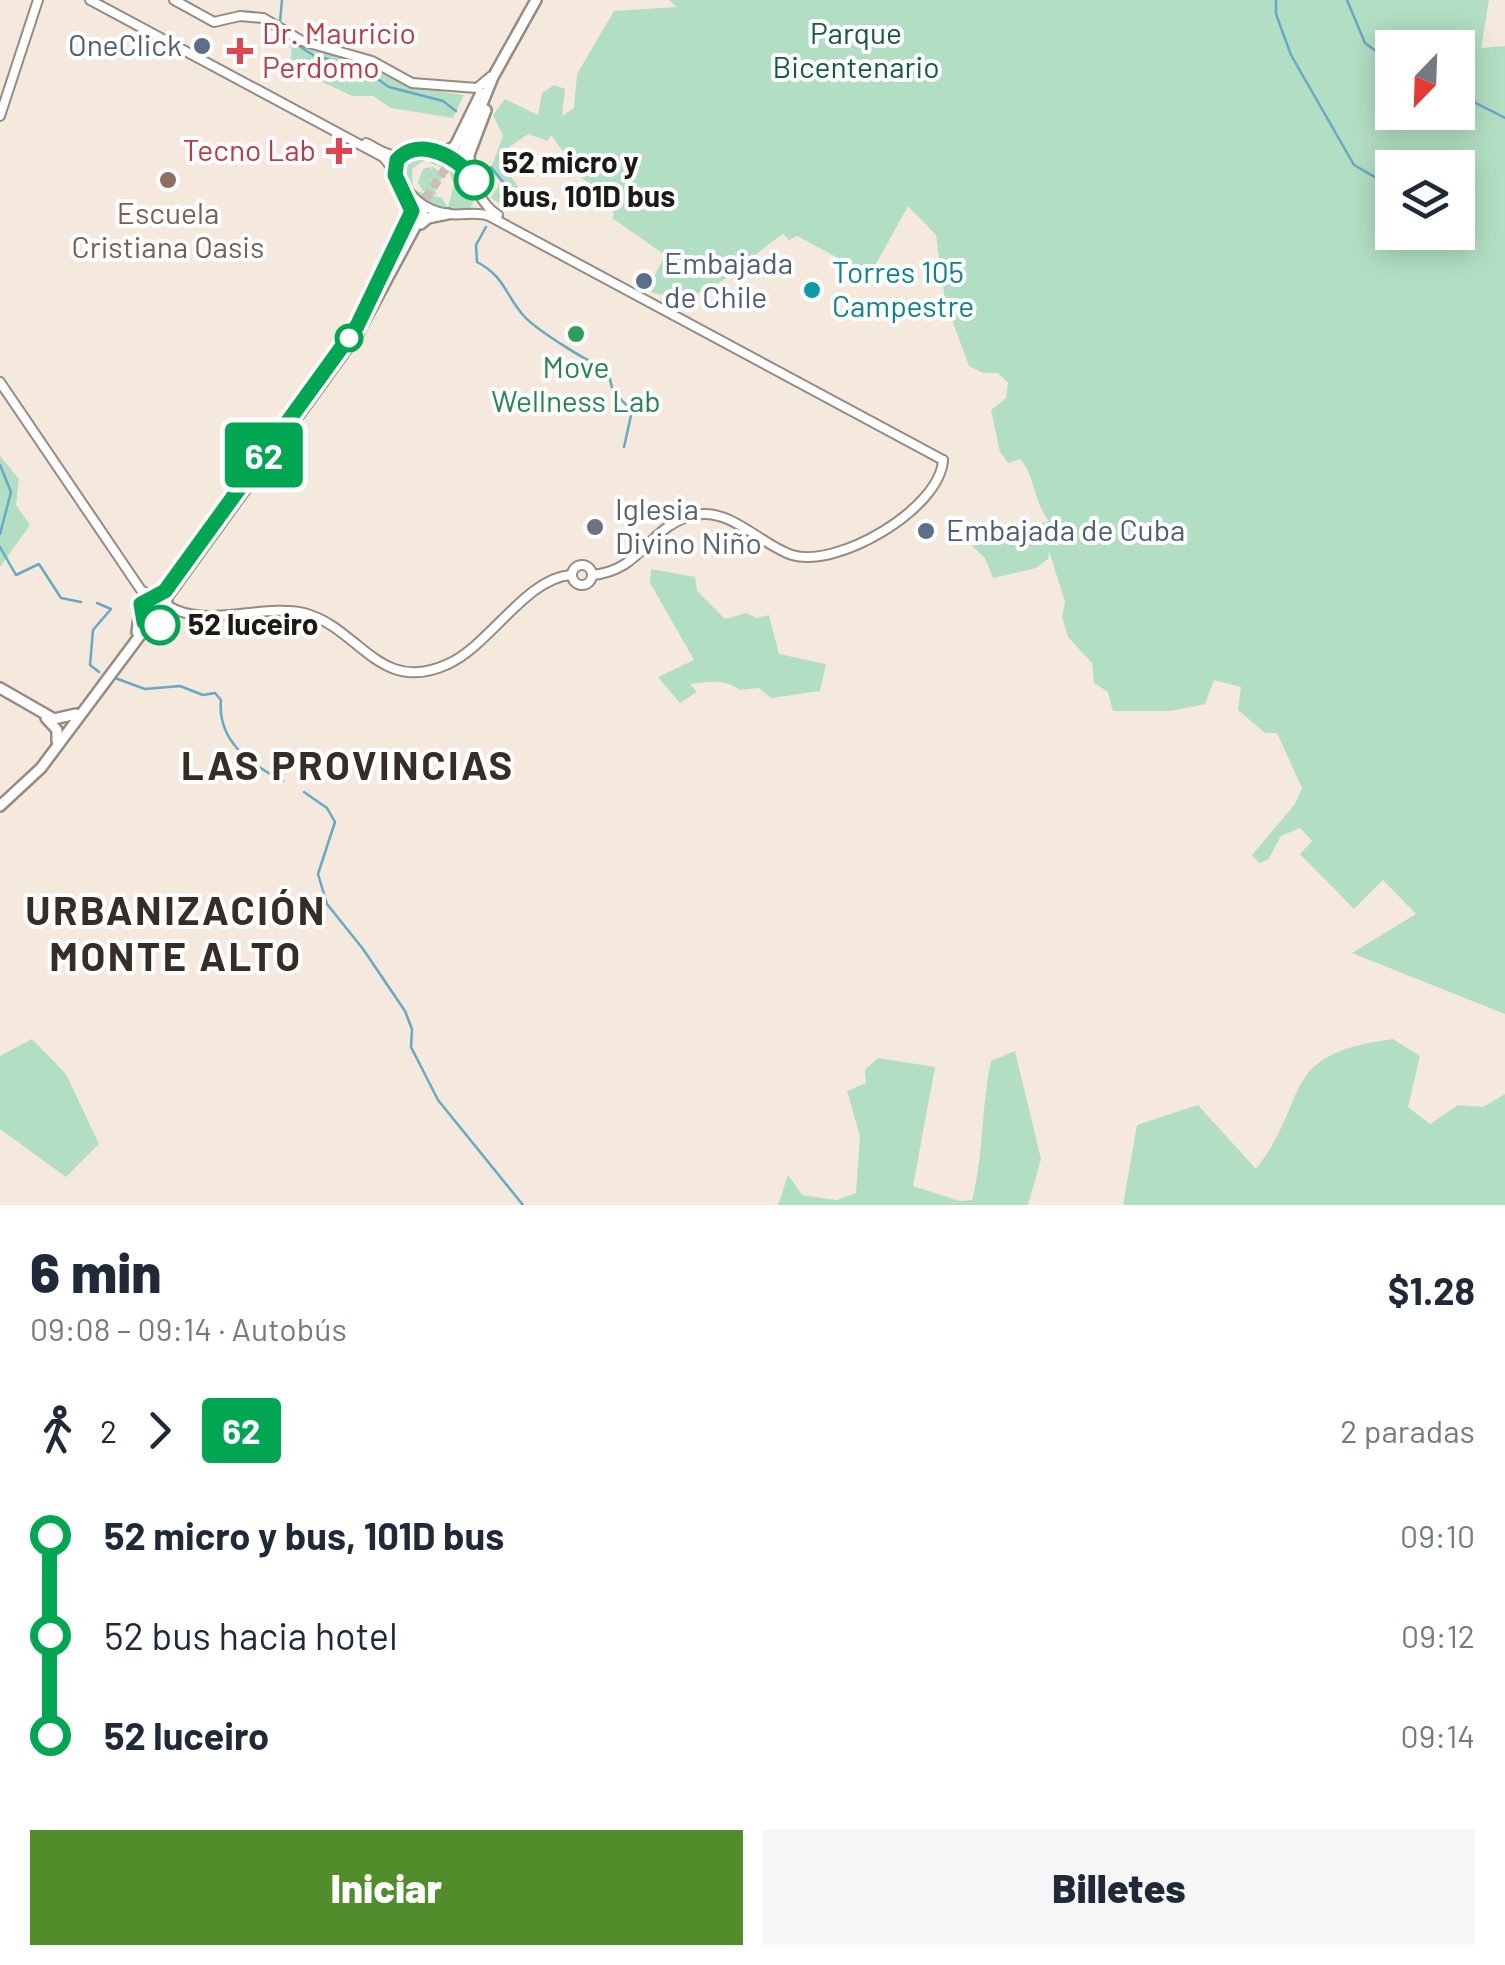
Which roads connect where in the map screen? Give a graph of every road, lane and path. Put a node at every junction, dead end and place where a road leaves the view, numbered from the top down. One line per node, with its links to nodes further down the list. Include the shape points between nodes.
1 (38, 0): 9 (street)
2 (90, 0): 14 (street, via 383,157)
3 (100, 0): 10 (street, via 383,152)
4 (174, 0): 7 (street, via 208,20 263,18 302,41 372,60 412,83)
5 (534, 0): 6 (main road)
6 (490, 80): 7 (street); 8 (main road); 12 (main road); 13 (main road, via 468,155)
7 (462, 88): 8 (street, via 474,95)
8 (474, 107): 11 (main road, via 455,146)
9 (0, 116)
10 (403, 153): 11 (street); 14 (street)
11 (442, 154): 13 (street)
12 (458, 156)
13 (470, 174): 15 (street)
14 (395, 175): 16 (street)
15 (478, 190): 17 (street); 21 (street, via 491,212)
16 (406, 192): 18 (street); 19 (main road, via 412,211)
17 (466, 213): 18 (street); 21 (street, via 490,216)
18 (448, 214): 19 (main road, via 424,220)
19 (390, 273): 24 (main road); 24 (main road, via 420,211 358,333)
20 (0, 384): 24 (street, via 140,590); 25 (street, via 139,591)
21 (943, 460): 23 (street, via 916,507 870,539 802,557 719,516 697,514 674,521 622,570)
22 (571, 575): 23 (street, via 581,565); 23 (street, via 582,586); 26 (street, via 546,582 454,661 416,672 372,659 302,613)
23 (592, 575)
24 (161, 601): 25 (main road); 26 (street); 27 (main road)
25 (140, 608): 28 (main road)
26 (179, 612): 27 (street)
27 (166, 620): 28 (main road)
28 (146, 623): 30 (main road); 32 (main road, via 41,768)
29 (0, 690): 30 (main road, via 54,719); 31 (main road, via 50,722)
30 (76, 714): 31 (main road)
31 (57, 741): 32 (main road)
32 (0, 803)

